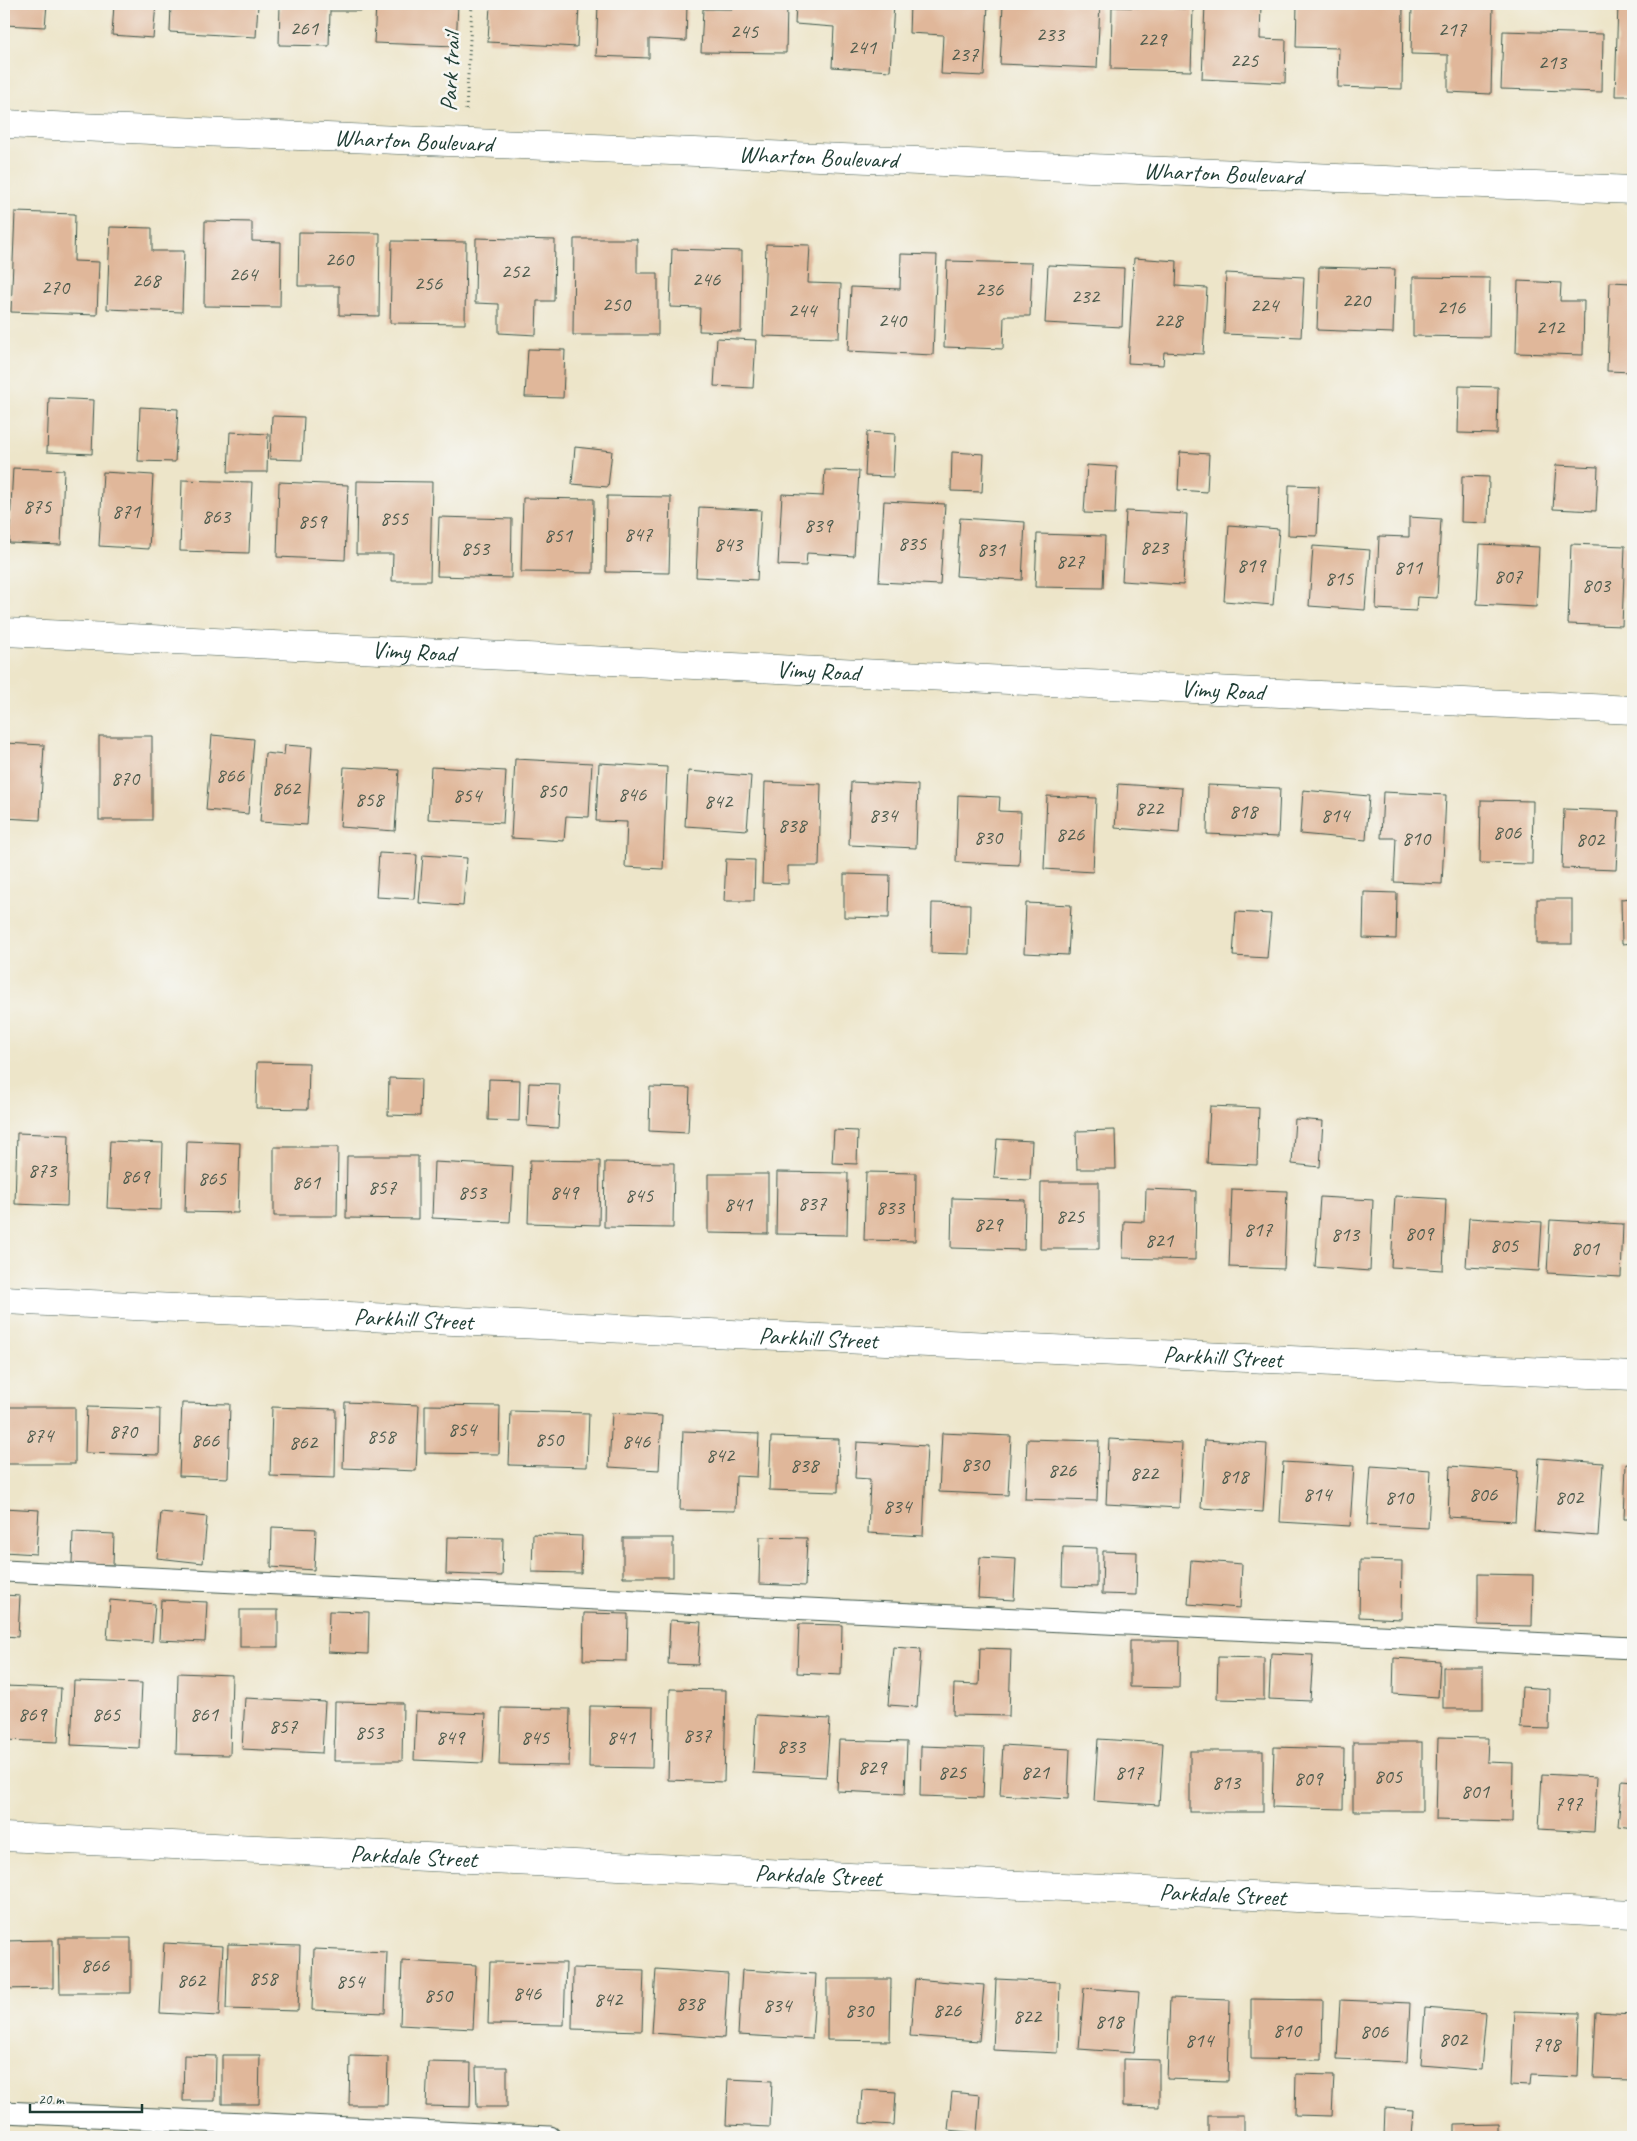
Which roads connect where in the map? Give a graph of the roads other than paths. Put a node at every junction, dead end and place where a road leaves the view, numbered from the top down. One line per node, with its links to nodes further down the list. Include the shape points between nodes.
1 (4, 124): 2 (street, Wharton Boulevard)
2 (1633, 190)
3 (4, 632): 4 (street, Vimy Road)
4 (1633, 710)
5 (4, 1300): 6 (street, Parkhill Street)
6 (1633, 1376)
7 (4, 1571): 8 (lane)
8 (1633, 1648)
9 (4, 1837): 10 (street, Parkdale Street)
10 (1633, 1914)
11 (4, 2112): 12 (lane)
12 (550, 2137)

